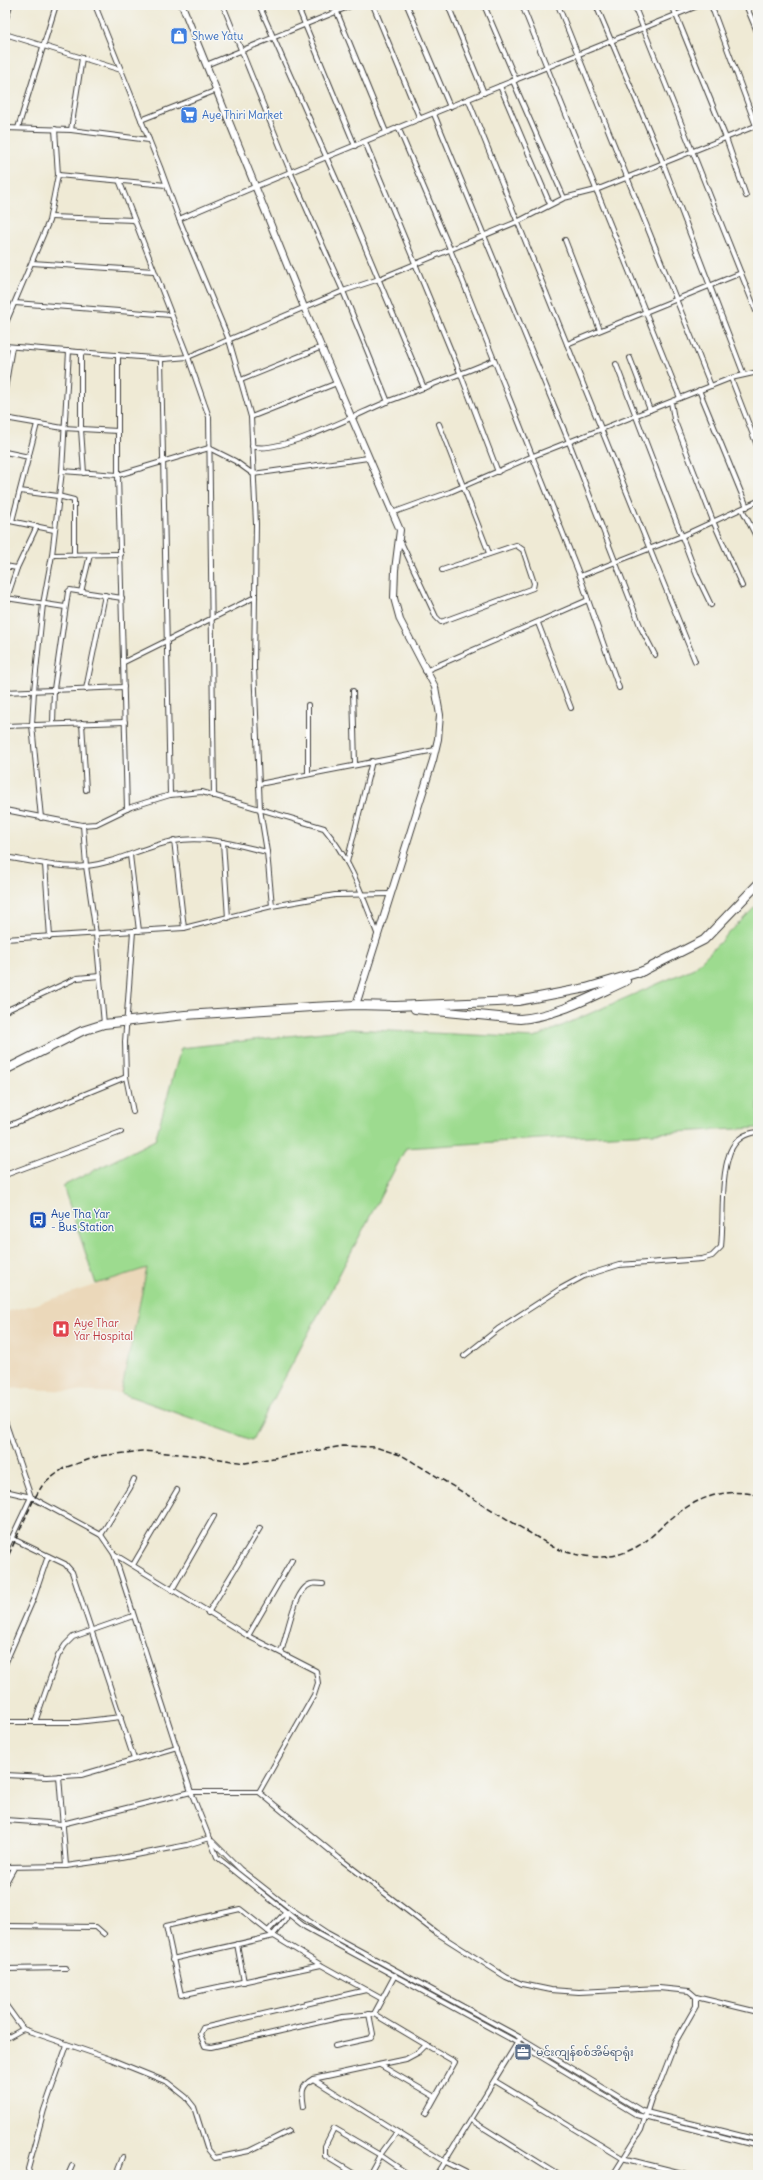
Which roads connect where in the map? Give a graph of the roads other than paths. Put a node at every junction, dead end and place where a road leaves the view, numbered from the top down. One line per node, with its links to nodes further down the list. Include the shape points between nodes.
1 (10, 5): 24 (street)
2 (56, 5): 31 (street)
3 (95, 5): 37 (street)
4 (182, 5): 35 (main road)
5 (223, 5): 32 (street)
6 (259, 5): 29 (street)
7 (297, 5): 25 (street)
8 (334, 5): 22 (street)
9 (353, 5): 22 (street)
10 (373, 5): 45 (street)
11 (407, 5): 43 (street)
12 (448, 5): 41 (street)
13 (484, 5): 38 (street)
14 (522, 5): 36 (street)
15 (558, 5): 33 (street)
16 (596, 5): 30 (street)
17 (634, 5): 26 (street)
18 (672, 5): 23 (street)
19 (700, 5): 23 (street)
20 (711, 5): 48 (street)
21 (746, 5): 28 (street)
22 (337, 11): 25 (street); 53 (street)
23 (676, 15): 26 (street); 54 (street)
24 (5, 22)
25 (304, 24): 29 (street); 57 (street)
26 (644, 28): 30 (street); 58 (street)
27 (5, 34): 31 (street)
28 (758, 34)
29 (272, 37): 32 (street); 59 (street)
30 (611, 41): 33 (street); 60 (street)
31 (44, 46): 34 (street); 50 (street)
32 (242, 50): 35 (street); 61 (street)
33 (578, 55): 36 (street); 63 (street)
34 (82, 58): 37 (street); 52 (street)
35 (206, 65): 40 (main road)
36 (548, 67): 38 (street); 67 (street)
37 (121, 70): 46 (street)
38 (515, 80): 39 (street); 69 (street)
39 (500, 86): 41 (street); 70 (street)
40 (217, 90): 46 (street); 66 (main road)
41 (484, 93): 42 (street)
42 (468, 99): 43 (street); 74 (street)
43 (450, 107): 44 (street)
44 (434, 114): 45 (street); 75 (street)
45 (420, 119): 47 (street)
46 (141, 120): 55 (street)
47 (398, 126): 53 (street); 77 (street)
48 (757, 126): 54 (street)
49 (5, 128): 50 (street)
50 (18, 128): 51 (street)
51 (55, 129): 52 (street); 62 (street)
52 (71, 130): 55 (street)
53 (386, 132): 56 (street)
54 (726, 138): 58 (street); 68 (street)
55 (149, 140): 65 (street)
56 (365, 142): 57 (street); 79 (street)
57 (355, 146): 59 (street)
58 (693, 151): 60 (street); 81 (street)
59 (326, 156): 61 (street); 82 (street)
60 (663, 163): 63 (street); 83 (street)
61 (290, 171): 66 (street); 84 (street)
62 (58, 175): 64 (street); 71 (street)
63 (629, 177): 67 (street); 85 (street)
64 (119, 180): 65 (street); 72 (street)
65 (166, 185): 73 (street)
66 (255, 186): 73 (street); 87 (main road)
67 (596, 190): 69 (street); 88 (street)
68 (746, 196)
69 (564, 198): 70 (street)
70 (550, 204): 74 (street)
71 (50, 217): 72 (street); 78 (street)
72 (134, 220): 80 (street)
73 (179, 220): 93 (street)
74 (519, 221): 75 (street); 94 (street)
75 (485, 235): 77 (street); 130 (street)
76 (566, 240): 92 (street)
77 (450, 249): 79 (street); 104 (street)
78 (32, 263): 80 (street); 86 (street)
79 (415, 264): 82 (street); 107 (street)
80 (154, 271): 89 (street)
81 (741, 273): 83 (street); 90 (street)
82 (379, 279): 84 (street); 113 (street)
83 (710, 286): 85 (street); 108 (street)
84 (343, 291): 87 (street); 117 (street)
85 (676, 300): 88 (street); 112 (street)
86 (15, 303): 89 (street); 91 (street)
87 (304, 307): 93 (street); 97 (main road)
88 (646, 312): 92 (street); 116 (street)
89 (171, 315): 101 (street)
90 (758, 316)
91 (5, 325)
92 (600, 330): 94 (street)
93 (229, 340): 101 (street); 110 (street)
94 (567, 344): 127 (street)
95 (5, 346): 96 (street)
96 (12, 347): 98 (street); 114 (street)
97 (322, 347): 110 (street); 111 (main road)
98 (69, 351): 99 (street); 126 (street)
99 (81, 352): 100 (street); 128 (street)
100 (118, 355): 103 (street); 129 (street)
101 (188, 357): 103 (street); 132 (street, via 209,417)
102 (630, 358): 119 (street)
103 (161, 359): 138 (street)
104 (494, 360): 107 (street); 135 (street)
105 (616, 364): 120 (street)
106 (758, 372): 108 (street)
107 (461, 375): 113 (street); 140 (street)
108 (744, 375): 109 (street)
109 (731, 378): 112 (street); 133 (street)
110 (242, 380): 121 (street)
111 (337, 383): 121 (street); 122 (main road)
112 (711, 386): 115 (street)
113 (424, 388): 117 (street)
114 (5, 389)
115 (699, 390): 116 (street); 148 (street)
116 (680, 398): 118 (street)
117 (388, 402): 122 (street)
118 (671, 402): 119 (street); 153 (street, via 674,419)
119 (650, 410): 120 (street)
120 (635, 416): 127 (street); 156 (street)
121 (251, 417): 131 (street)
122 (352, 417): 131 (street, via 305,437 264,448); 137 (main road)
123 (5, 418): 124 (street)
124 (38, 424): 126 (street); 136 (street)
125 (439, 424): 144 (street)
126 (63, 428): 128 (street); 139 (street)
127 (603, 428): 130 (street); 159 (street)
128 (81, 429): 129 (street); 141 (street)
129 (118, 431): 143 (street)
130 (569, 442): 135 (street); 165 (street)
131 (252, 446): 142 (street)
132 (209, 448): 138 (street); 142 (street, via 235,461); 181 (street)
133 (758, 448)
134 (5, 452): 136 (street)
135 (533, 456): 140 (street); 169 (street)
136 (29, 457): 145 (street)
137 (368, 458): 142 (street); 150 (main road)
138 (164, 461): 143 (street); 183 (street)
139 (62, 471): 141 (street); 146 (street)
140 (498, 472): 144 (street)
141 (84, 473): 143 (street)
142 (253, 474): 175 (street, via 256,524)
143 (118, 475): 161 (street)
144 (464, 486): 150 (street); 160 (street)
145 (20, 491): 146 (street); 152 (street)
146 (58, 496): 155 (street); 163 (street, via 74,502)
147 (758, 501): 148 (street)
148 (747, 507): 149 (street)
149 (742, 509): 153 (street); 158 (street)
150 (392, 513): 157 (main road, via 400,530)
151 (5, 520): 152 (street)
152 (12, 521): 154 (street)
153 (713, 521): 156 (street); 170 (street)
154 (37, 526): 155 (street); 167 (street)
155 (54, 530): 162 (street)
156 (682, 536): 159 (street); 178 (street)
157 (400, 540): 160 (street, via 436,617 441,622 533,588 534,583 521,547 516,545); 187 (main road, via 395,563 394,598 400,620)
158 (758, 540)
159 (649, 549): 165 (street); 185 (street)
160 (489, 553): 168 (street)
161 (121, 554): 164 (street); 174 (street)
162 (52, 555): 163 (street); 177 (street)
163 (74, 555): 164 (street)
164 (90, 555): 171 (street)
165 (617, 561): 169 (street); 184 (street, via 641,628)
166 (5, 566): 167 (street)
167 (17, 568): 173 (street)
168 (442, 570)
169 (580, 576): 176 (street)
170 (742, 586)
171 (81, 592): 172 (street); 179 (street, via 70,590)
172 (105, 595): 174 (street); 190 (street)
173 (6, 598): 177 (street); 180 (street)
174 (122, 598): 186 (street)
175 (255, 598): 181 (street); 206 (street, via 254,667)
176 (588, 600): 182 (street); 189 (street)
177 (43, 604): 179 (street); 192 (street)
178 (710, 605)
179 (65, 607): 191 (street)
180 (5, 619)
181 (210, 620): 183 (street); 209 (street)
182 (538, 623): 187 (street); 196 (street, via 564,684)
183 (168, 641): 186 (street); 208 (street)
184 (655, 655)
185 (695, 660)
186 (124, 662): 188 (street)
187 (425, 671): 202 (main road, via 435,687 440,715)
188 (124, 687): 190 (street); 197 (street)
189 (619, 688)
190 (86, 689): 191 (street)
191 (54, 690): 192 (street); 198 (street)
192 (34, 691): 194 (street); 200 (street)
193 (353, 691): 204 (street)
194 (5, 692)
195 (308, 705): 205 (street)
196 (571, 708)
197 (125, 722): 199 (street); 210 (street)
198 (53, 724): 199 (street); 200 (street)
199 (82, 724): 207 (street)
200 (32, 725): 201 (street); 213 (street)
201 (5, 726)
202 (435, 750): 203 (street); 225 (main road)
203 (372, 761): 204 (street); 220 (street)
204 (355, 764): 205 (street)
205 (308, 774): 206 (street)
206 (259, 784): 211 (street)
207 (86, 790)
208 (170, 795): 209 (street, via 202,792); 210 (street)
209 (214, 796): 211 (street)
210 (127, 809): 214 (street, via 96,824)
211 (260, 809): 217 (street); 220 (street, via 324,828)
212 (5, 810): 213 (street)
213 (41, 818): 214 (street)
214 (83, 825): 222 (street)
215 (174, 840): 216 (street); 218 (street); 228 (street)
216 (223, 842): 217 (street); 227 (street)
217 (267, 852): 226 (street)
218 (130, 856): 222 (street); 229 (street)
219 (5, 857): 221 (street)
220 (347, 862): 224 (street)
221 (45, 864): 222 (street); 233 (street)
222 (86, 866): 231 (street)
223 (758, 884): 235 (highway, via 704,940)
224 (362, 894): 225 (street); 226 (street, via 335,895); 232 (street)
225 (391, 894): 232 (main road)
226 (272, 906): 227 (street)
227 (228, 918): 228 (street)
228 (184, 928): 229 (street)
229 (139, 930): 230 (street)
230 (133, 931): 231 (street); 240 (street)
231 (96, 934): 233 (street); 236 (street)
232 (378, 936): 237 (main road)
233 (50, 937): 234 (street)
234 (5, 939)
235 (643, 971): 238 (highway, via 586,988 518,1001); 238 (highway, via 560,1011 533,1018 506,1018)
236 (100, 976): 239 (street, via 77,978); 241 (street)
237 (356, 1005): 238 (highway); 240 (highway)
238 (395, 1006)
239 (5, 1011)
240 (128, 1020): 241 (highway); 243 (street, via 125,1042)
241 (104, 1024): 242 (highway, via 82,1031)
242 (5, 1070)
243 (126, 1077): 244 (street); 245 (street)
244 (133, 1112)
245 (5, 1127)
246 (121, 1132): 248 (street)
247 (758, 1132): 249 (street, via 748,1133 739,1139 730,1152 725,1178 721,1247 717,1253 702,1258 619,1265 584,1276 498,1329)
248 (5, 1175)
249 (464, 1356)
250 (5, 1421): 254 (street)
251 (134, 1478): 257 (street)
252 (177, 1490): 263 (street)
253 (5, 1491): 254 (street)
254 (31, 1497): 257 (street); 258 (street)
255 (214, 1516): 265 (street)
256 (260, 1528): 266 (street)
257 (101, 1535): 260 (street)
258 (11, 1538): 259 (street); 261 (street)
259 (5, 1552)
260 (114, 1554): 263 (street); 267 (street)
261 (48, 1556): 268 (street, via 65,1564 72,1572); 271 (street, via 33,1600)
262 (292, 1560): 269 (street)
263 (134, 1565): 265 (street)
264 (324, 1584): 270 (street, via 310,1584 297,1598)
265 (172, 1590): 266 (street)
266 (208, 1613): 269 (street)
267 (133, 1616): 268 (street); 275 (street)
268 (92, 1631): 272 (street); 274 (street, via 73,1637 58,1656)
269 (248, 1636): 270 (street)
270 (282, 1652): 280 (street, via 314,1669 318,1683 314,1695)
271 (5, 1664)
272 (121, 1717): 274 (street, via 77,1722); 276 (street)
273 (5, 1722): 274 (street)
274 (35, 1722)
275 (177, 1747): 276 (street); 279 (street)
276 (134, 1759): 278 (street, via 81,1775)
277 (5, 1774): 278 (street)
278 (59, 1776): 282 (street)
279 (191, 1792): 280 (street); 282 (street); 283 (street)
280 (259, 1792): 303 (street, via 435,1932 506,1977 522,1984 551,1990 578,1992 659,1988 689,1991)
281 (5, 1820): 282 (street)
282 (62, 1824): 284 (street)
283 (210, 1838): 284 (street, via 116,1859); 288 (street, via 240,1869); 289 (street, via 217,1857)
284 (66, 1866): 286 (street)
285 (5, 1868): 286 (street)
286 (14, 1868): 287 (street)
287 (5, 1884)
288 (291, 1909): 289 (street); 299 (street, via 327,1933)
289 (287, 1913): 291 (street); 293 (street, via 286,1919); 300 (street, via 322,1937)
290 (5, 1926): 292 (street, via 96,1927)
291 (268, 1931): 293 (street); 295 (street, via 240,1909 168,1925 165,1929)
292 (104, 1934)
293 (274, 1936): 294 (street); 296 (street)
294 (237, 1944): 295 (street); 301 (street)
295 (172, 1959): 301 (street, via 181,1995)
296 (321, 1965): 301 (street); 302 (street)
297 (66, 1968): 298 (street)
298 (5, 1969)
299 (397, 1972): 300 (street); 311 (street)
300 (394, 1976): 304 (street); 311 (street)
301 (244, 1982)
302 (366, 1990): 304 (street); 307 (street, via 203,2028 200,2034 205,2046 211,2047)
303 (696, 1997): 306 (street); 320 (street, via 696,2006 676,2041)
304 (382, 1999): 308 (street)
305 (5, 2004): 309 (street)
306 (758, 2012)
307 (369, 2014): 308 (street); 314 (street, via 373,2034 371,2038)
308 (374, 2014): 313 (street)
309 (23, 2029): 310 (street); 312 (street)
310 (5, 2039)
311 (519, 2040): 317 (street); 320 (street, via 642,2111); 322 (street, via 637,2115)
312 (67, 2045): 324 (street, via 167,2082 194,2106 207,2148 215,2158 249,2151); 333 (street, via 34,2144 28,2169)
313 (426, 2045): 315 (street, via 406,2059); 318 (street, via 455,2062)
314 (335, 2046)
315 (380, 2065): 316 (street); 318 (street)
316 (313, 2079): 319 (street, via 303,2086); 325 (street)
317 (495, 2081): 323 (street); 330 (street)
318 (435, 2097): 321 (street)
319 (304, 2107)
320 (648, 2112): 322 (street); 326 (street)
321 (426, 2114)
322 (646, 2117): 327 (street); 330 (street, via 641,2130)
323 (471, 2120): 331 (street); 341 (street)
324 (289, 2131)
325 (397, 2132): 328 (street); 331 (street)
326 (758, 2140)
327 (758, 2146)
328 (380, 2155): 336 (street, via 334,2128 325,2146 324,2156); 337 (street); 338 (street)
329 (123, 2157): 335 (street)
330 (622, 2158): 342 (street); 343 (street)
331 (445, 2162): 339 (street); 340 (street)
332 (72, 2166): 334 (street)
333 (30, 2175)
334 (68, 2175)
335 (116, 2175)
336 (356, 2175)
337 (370, 2175)
338 (409, 2175)
339 (436, 2175)
340 (471, 2175)
341 (559, 2175)
342 (613, 2175)
343 (690, 2175)

